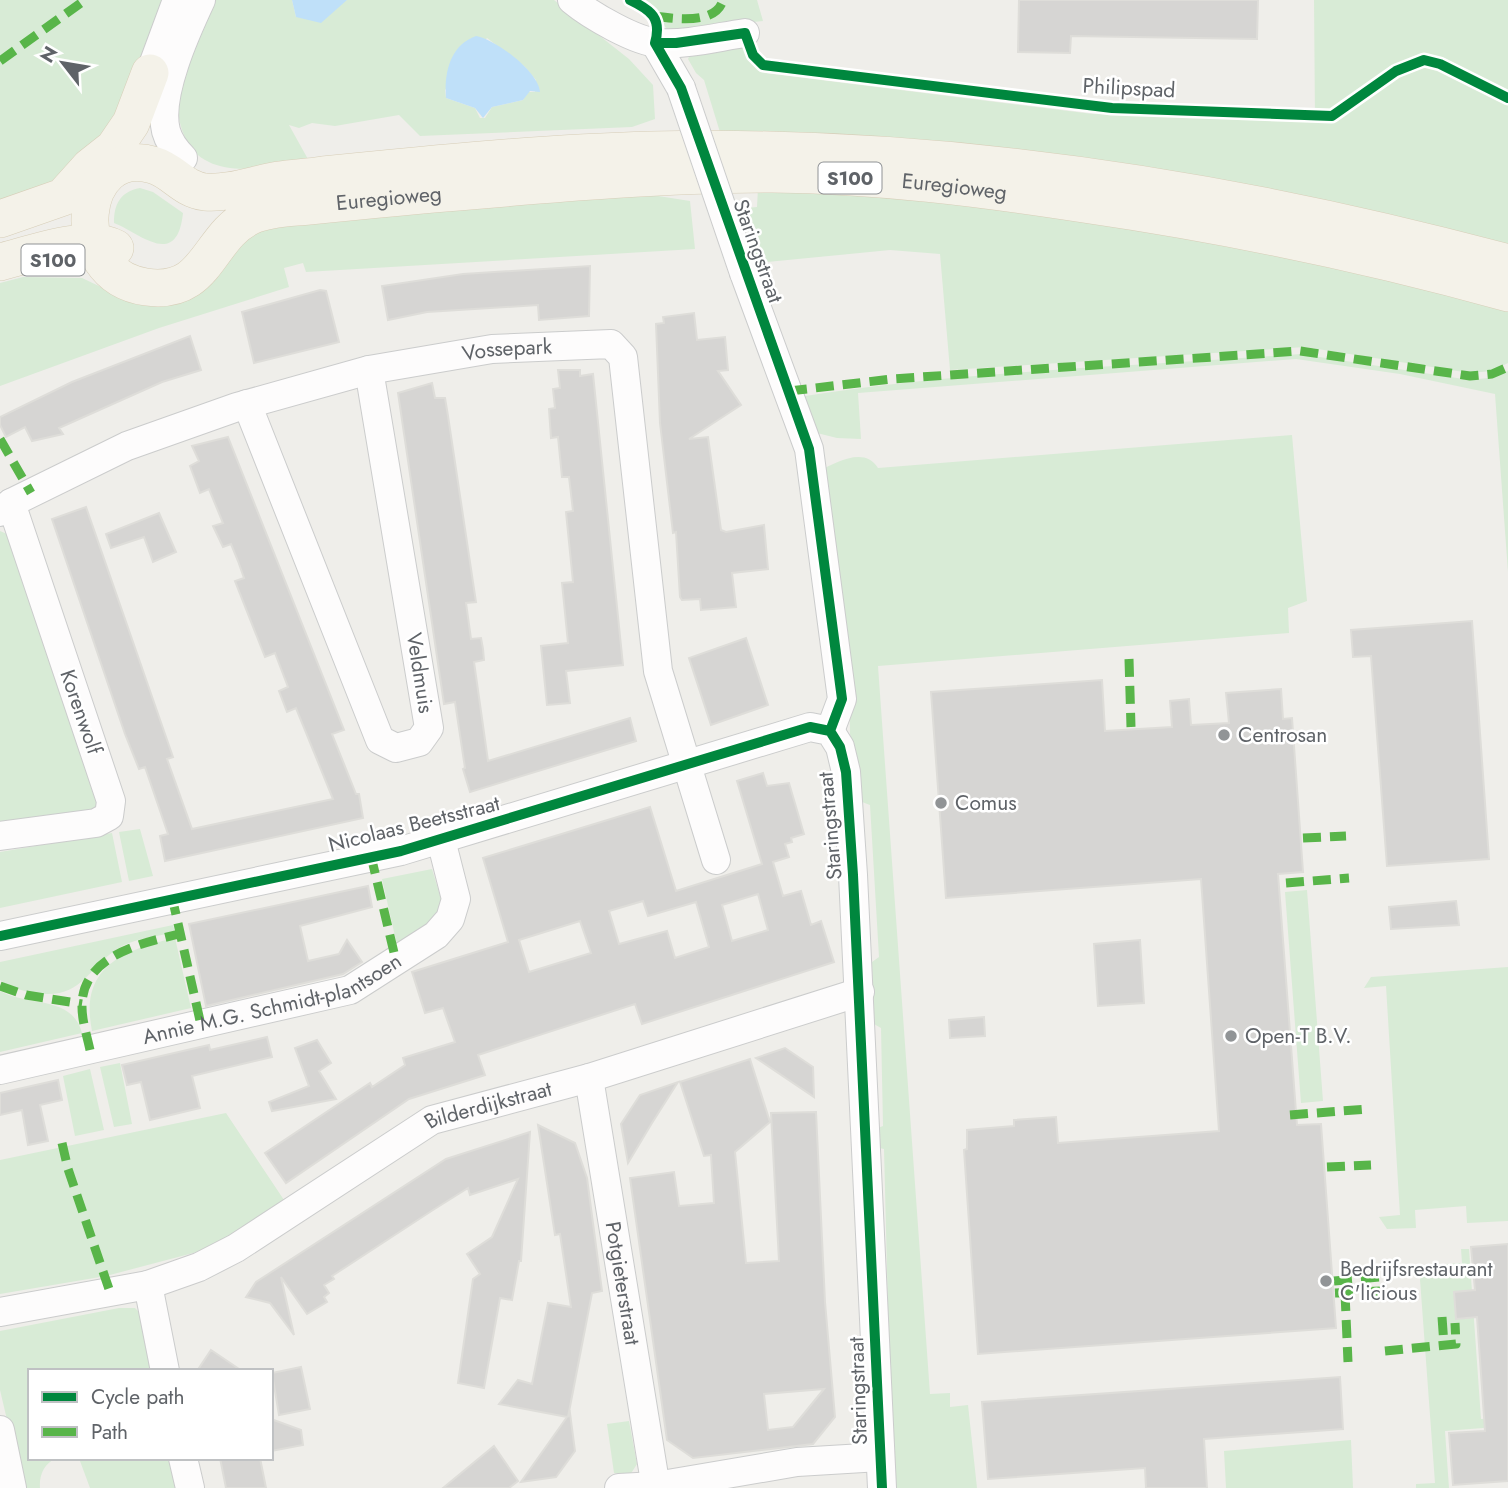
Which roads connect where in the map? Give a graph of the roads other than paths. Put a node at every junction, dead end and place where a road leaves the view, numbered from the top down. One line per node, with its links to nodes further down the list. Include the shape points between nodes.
1 (177, 0): 6 (street)
2 (201, 0): 8 (street, via 173,72 164,119 172,146)
3 (572, 0): 5 (street, via 586,12)
4 (745, 33): 5 (street)
5 (655, 43): 18 (street, Staringstraat, bridge, via 676,78 808,449 842,699)
6 (150, 73): 7 (street, via 144,131 133,155); 10 (main road, via 131,123 114,148 63,197)
7 (121, 167): 8 (main road, via 153,165 187,188); 9 (main road)
8 (195, 175): 11 (main road, via 207,212 205,232 201,244 183,261 146,268 122,258 106,244); 13 (main road, Euregioweg / S100, via 215,193 281,180 469,160 651,150 908,155 1148,184 1391,232)
9 (95, 194): 10 (main road, S100, via 65,214); 11 (main road, via 89,213)
10 (0, 220)
11 (99, 253): 12 (main road, S100, via 89,259); 14 (main road, Euregioweg / S100, via 122,279 155,288 188,280 206,265 234,226 266,211 542,184 773,174 906,180 1139,212 1394,261)
12 (0, 262)
13 (1508, 263)
14 (1508, 293)
15 (369, 370): 16 (street, Vossepark); 16 (street, Veldmuis, via 429,728 419,742 396,748 380,740); 19 (street, Vossepark, via 492,349 611,344 623,357 658,671)
16 (247, 404): 17 (street, Vossepark, via 127,446)
17 (6, 508): 20 (street, Korenwolf, via 111,801 108,816 96,823)
18 (830, 731): 19 (street, Nicolaas Beetsstraat, via 810,727); 24 (street, Staringstraat, via 846,772)
19 (686, 766): 21 (street, Nicolaas Beetsstraat); 22 (street)
20 (0, 836)
21 (441, 839): 23 (street, Nicolaas Beetsstraat); 25 (street, Annie M.G. Schmidt-plantsoen, via 456,899 450,919 436,935 350,990)
22 (716, 860)
23 (0, 936)
24 (860, 992): 26 (street, Bilderdijkstraat); 31 (street, Staringstraat)
25 (0, 1070)
26 (589, 1078): 27 (street, Bilderdijkstraat, via 432,1120 236,1248); 33 (street, Potgieterstraat)
27 (148, 1285): 28 (street, Bilderdijkstraat); 29 (street)
28 (0, 1312)
29 (165, 1369)
30 (0, 1430): 34 (street)
31 (880, 1457): 33 (street, via 797,1462); 37 (street, Staringstraat)
32 (183, 1460): 35 (street)
33 (656, 1487): 36 (street)
34 (12, 1488)
35 (190, 1488)
36 (619, 1488)
37 (882, 1488)

